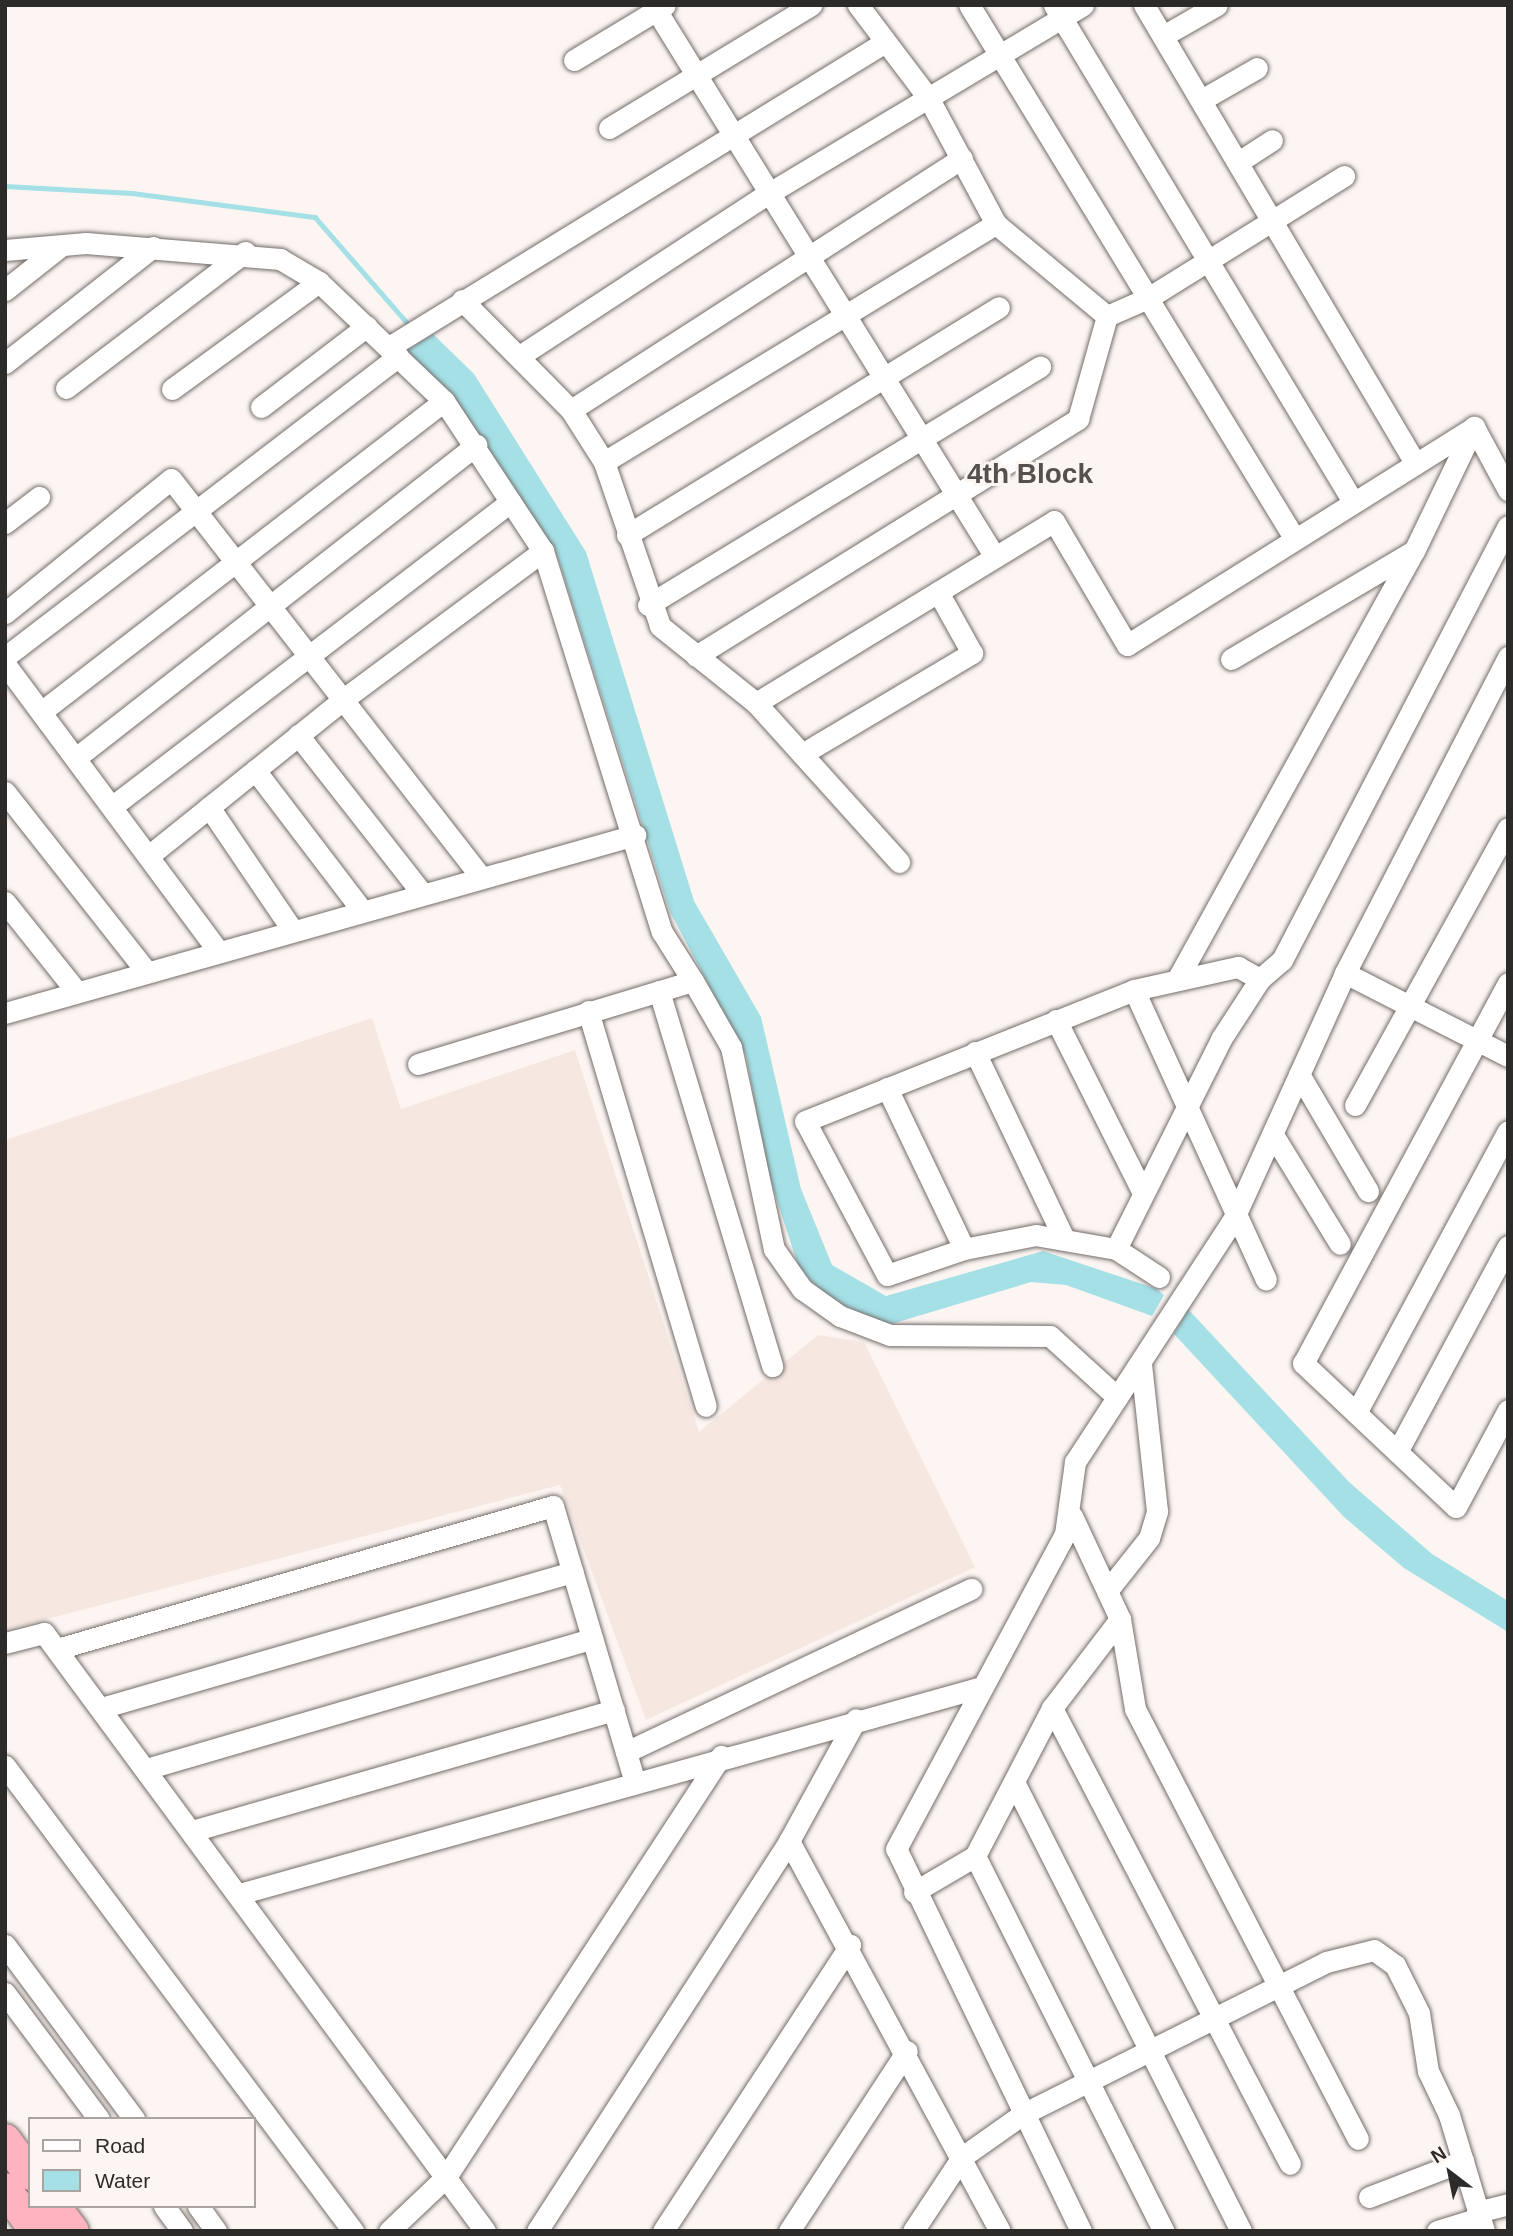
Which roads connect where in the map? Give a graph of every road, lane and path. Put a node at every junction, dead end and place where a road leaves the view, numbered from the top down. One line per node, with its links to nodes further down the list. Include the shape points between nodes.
1 (811, 5): 14 (street)
2 (858, 5): 10 (street)
3 (969, 5): 11 (street)
4 (1083, 5): 8 (street)
5 (1144, 5): 9 (street)
6 (1217, 5): 9 (street)
7 (658, 7): 12 (street); 14 (street)
8 (1058, 12): 11 (street); 31 (street)
9 (1163, 36): 16 (street)
10 (882, 44): 15 (street); 18 (street)
11 (1000, 56): 15 (street); 34 (street)
12 (573, 60)
13 (1257, 68): 16 (street)
14 (696, 75): 17 (street); 18 (street)
15 (929, 99): 20 (street); 23 (street)
16 (1203, 99): 21 (street)
17 (608, 128)
18 (732, 133): 23 (street); 35 (street)
19 (1272, 140): 21 (street)
20 (962, 158): 25 (street); 30 (street)
21 (1240, 161): 24 (street)
22 (1344, 176): 24 (street)
23 (769, 193): 30 (street); 41 (street)
24 (1273, 220): 31 (street); 53 (street)
25 (996, 224): 37 (street); 38 (street)
26 (62, 245): 27 (street); 28 (street); 33 (street)
27 (153, 247): 29 (street); 42 (street)
28 (5, 250)
29 (245, 252): 32 (street, via 279,259); 45 (street)
30 (807, 254): 37 (street); 49 (street)
31 (1208, 261): 34 (street); 58 (street)
32 (319, 282): 39 (street); 46 (street)
33 (5, 290)
34 (1148, 298): 38 (street); 64 (street)
35 (462, 300): 40 (street); 41 (street)
36 (999, 307): 44 (street)
37 (843, 313): 44 (street); 54 (street)
38 (1107, 316): 56 (street, via 1078,419)
39 (367, 326): 40 (street); 48 (street)
40 (394, 352): 47 (street); 60 (street)
41 (521, 355): 49 (street)
42 (5, 363)
43 (1040, 367): 51 (street)
44 (883, 377): 51 (street); 63 (street)
45 (66, 388)
46 (172, 389)
47 (444, 401): 52 (street); 67 (street)
48 (261, 407)
49 (571, 410): 54 (street)
50 (1474, 427): 53 (street); 55 (street); 66 (street)
51 (921, 439): 56 (street); 71 (street)
52 (476, 445): 59 (street); 70 (street)
53 (1414, 461): 58 (street)
54 (604, 462): 63 (street)
55 (1508, 490)
56 (955, 493): 68 (street); 74 (street)
57 (38, 497): 61 (street)
58 (1352, 500): 64 (street)
59 (510, 502): 65 (street); 73 (street)
60 (199, 513): 67 (street); 72 (street, via 171,479); 75 (street)
61 (5, 523)
62 (1508, 526): 102 (street, via 1282,960)
63 (626, 535): 71 (street)
64 (1293, 536): 68 (street, via 1127,645 1054,521)
65 (543, 551): 79 (street); 90 (street)
66 (1414, 551): 77 (street); 101 (street)
67 (237, 557): 70 (street); 81 (street)
68 (995, 557): 69 (street)
69 (938, 592): 80 (street); 83 (street, via 972,653)
70 (271, 603): 73 (street); 84 (street)
71 (649, 605): 74 (street, via 660,626)
72 (5, 612)
73 (310, 655): 79 (street); 87 (street)
74 (696, 656): 80 (street)
75 (5, 657)
76 (1508, 657): 100 (street)
77 (1231, 659)
78 (5, 664): 81 (street)
79 (345, 698): 82 (street); 93 (street)
80 (756, 704): 83 (street)
81 (41, 712): 84 (street)
82 (298, 735): 85 (street); 94 (street)
83 (802, 754): 92 (street)
84 (77, 757): 87 (street)
85 (255, 770): 88 (street); 96 (street)
86 (5, 792): 99 (street)
87 (114, 805): 91 (street)
88 (209, 807): 91 (street); 97 (street)
89 (1508, 828): 109 (street)
90 (635, 835): 93 (street); 103 (street, via 662,932)
91 (151, 854): 98 (street)
92 (899, 862)
93 (481, 877): 94 (street)
94 (422, 893): 96 (street)
95 (5, 902): 106 (street)
96 (361, 909): 97 (street)
97 (291, 928): 98 (street)
98 (216, 948): 99 (street)
99 (145, 970): 106 (street)
100 (1345, 973): 109 (street); 116 (street)
101 (1178, 978): 102 (street, via 1238,967); 105 (street)
102 (1260, 979): 119 (street)
103 (693, 981): 107 (street); 134 (street, via 732,1047 774,1249 802,1289 840,1316 890,1335 1050,1336)
104 (1508, 983): 112 (street)
105 (1133, 990): 111 (street); 119 (street)
106 (76, 991): 108 (street)
107 (659, 991): 110 (street); 133 (street)
108 (8, 1007)
109 (1413, 1008): 112 (street); 118 (street)
110 (588, 1011): 115 (street); 135 (street)
111 (1056, 1020): 113 (street); 123 (street)
112 (1477, 1040): 114 (street); 137 (street, via 1303,1363)
113 (975, 1052): 117 (street); 125 (street)
114 (1508, 1056)
115 (418, 1064)
116 (1299, 1074): 121 (street); 122 (street)
117 (887, 1088): 128 (street); 128 (street, via 805,1121 887,1275)
118 (1354, 1105)
119 (1186, 1107): 123 (street); 124 (street)
120 (1508, 1130): 137 (street)
121 (1275, 1138): 124 (street); 126 (street)
122 (1368, 1191)
123 (1143, 1193): 129 (street)
124 (1234, 1218): 131 (street); 132 (street, via 1214,1240)
125 (1064, 1239): 128 (street, via 1012,1236); 129 (street)
126 (1340, 1244)
127 (1508, 1247): 138 (street)
128 (964, 1249)
129 (1116, 1250): 130 (street)
130 (1159, 1276)
131 (1266, 1279)
132 (1141, 1364): 134 (street); 142 (street, via 1157,1511 1149,1538)
133 (772, 1366)
134 (1117, 1397): 139 (street, via 1075,1462 1069,1478)
135 (706, 1406)
136 (1508, 1410): 138 (street, via 1456,1507)
137 (1356, 1413): 138 (street)
138 (1397, 1452)
139 (1072, 1516): 142 (street); 147 (street)
140 (573, 1572): 144 (street); 146 (street, via 554,1506); 148 (street)
141 (971, 1588): 152 (street)
142 (1107, 1591): 143 (street)
143 (1120, 1619): 149 (street); 165 (street, via 1135,1710)
144 (592, 1639): 150 (street); 155 (street)
145 (5, 1643): 146 (street, via 44,1633)
146 (57, 1649): 148 (street)
147 (978, 1688): 151 (street); 161 (street, via 896,1849)
148 (101, 1708): 155 (street)
149 (1052, 1708): 157 (street); 167 (street)
150 (614, 1710): 152 (street); 158 (street)
151 (856, 1719): 153 (street); 159 (street)
152 (626, 1752): 156 (street)
153 (721, 1756): 156 (street); 180 (street)
154 (5, 1766): 192 (street)
155 (146, 1769): 158 (street)
156 (634, 1779): 162 (street)
157 (1015, 1784): 160 (street); 168 (street)
158 (192, 1831): 162 (street)
159 (789, 1841): 163 (street); 195 (street)
160 (975, 1856): 161 (street); 170 (street)
161 (914, 1892): 171 (street)
162 (239, 1894): 180 (street)
163 (850, 1944): 169 (street); 196 (street)
164 (5, 1945): 173 (street)
165 (1280, 1986): 167 (street); 174 (street); 177 (street, via 1354,1953 1382,1953 1419,2013 1428,2071)
166 (5, 1993): 172 (street)
167 (1216, 2018): 168 (street); 178 (street)
168 (1153, 2049): 170 (street); 202 (street)
169 (907, 2051): 176 (street); 197 (street)
170 (1087, 2082): 171 (street); 201 (street)
171 (1023, 2114): 176 (street); 200 (street)
172 (98, 2117)
173 (133, 2117)
174 (1358, 2139)
175 (5, 2140): 179 (highway)
176 (962, 2157): 198 (street); 199 (street)
177 (1463, 2161): 182 (street); 187 (street)
178 (1290, 2164)
179 (28, 2171)
180 (446, 2177): 193 (street); 194 (street)
181 (5, 2189): 188 (highway)
182 (1368, 2197)
183 (1508, 2204): 187 (street)
184 (56, 2208): 189 (highway)
185 (165, 2208): 190 (street)
186 (199, 2208): 191 (street)
187 (1480, 2220): 203 (street)
188 (36, 2231)
189 (73, 2231)
190 (182, 2231)
191 (216, 2231)
192 (353, 2231)
193 (389, 2231)
194 (485, 2231)
195 (537, 2231)
196 (663, 2231)
197 (789, 2231)
198 (913, 2231)
199 (1000, 2231)
200 (1081, 2231)
201 (1164, 2231)
202 (1241, 2231)
203 (1437, 2231)

